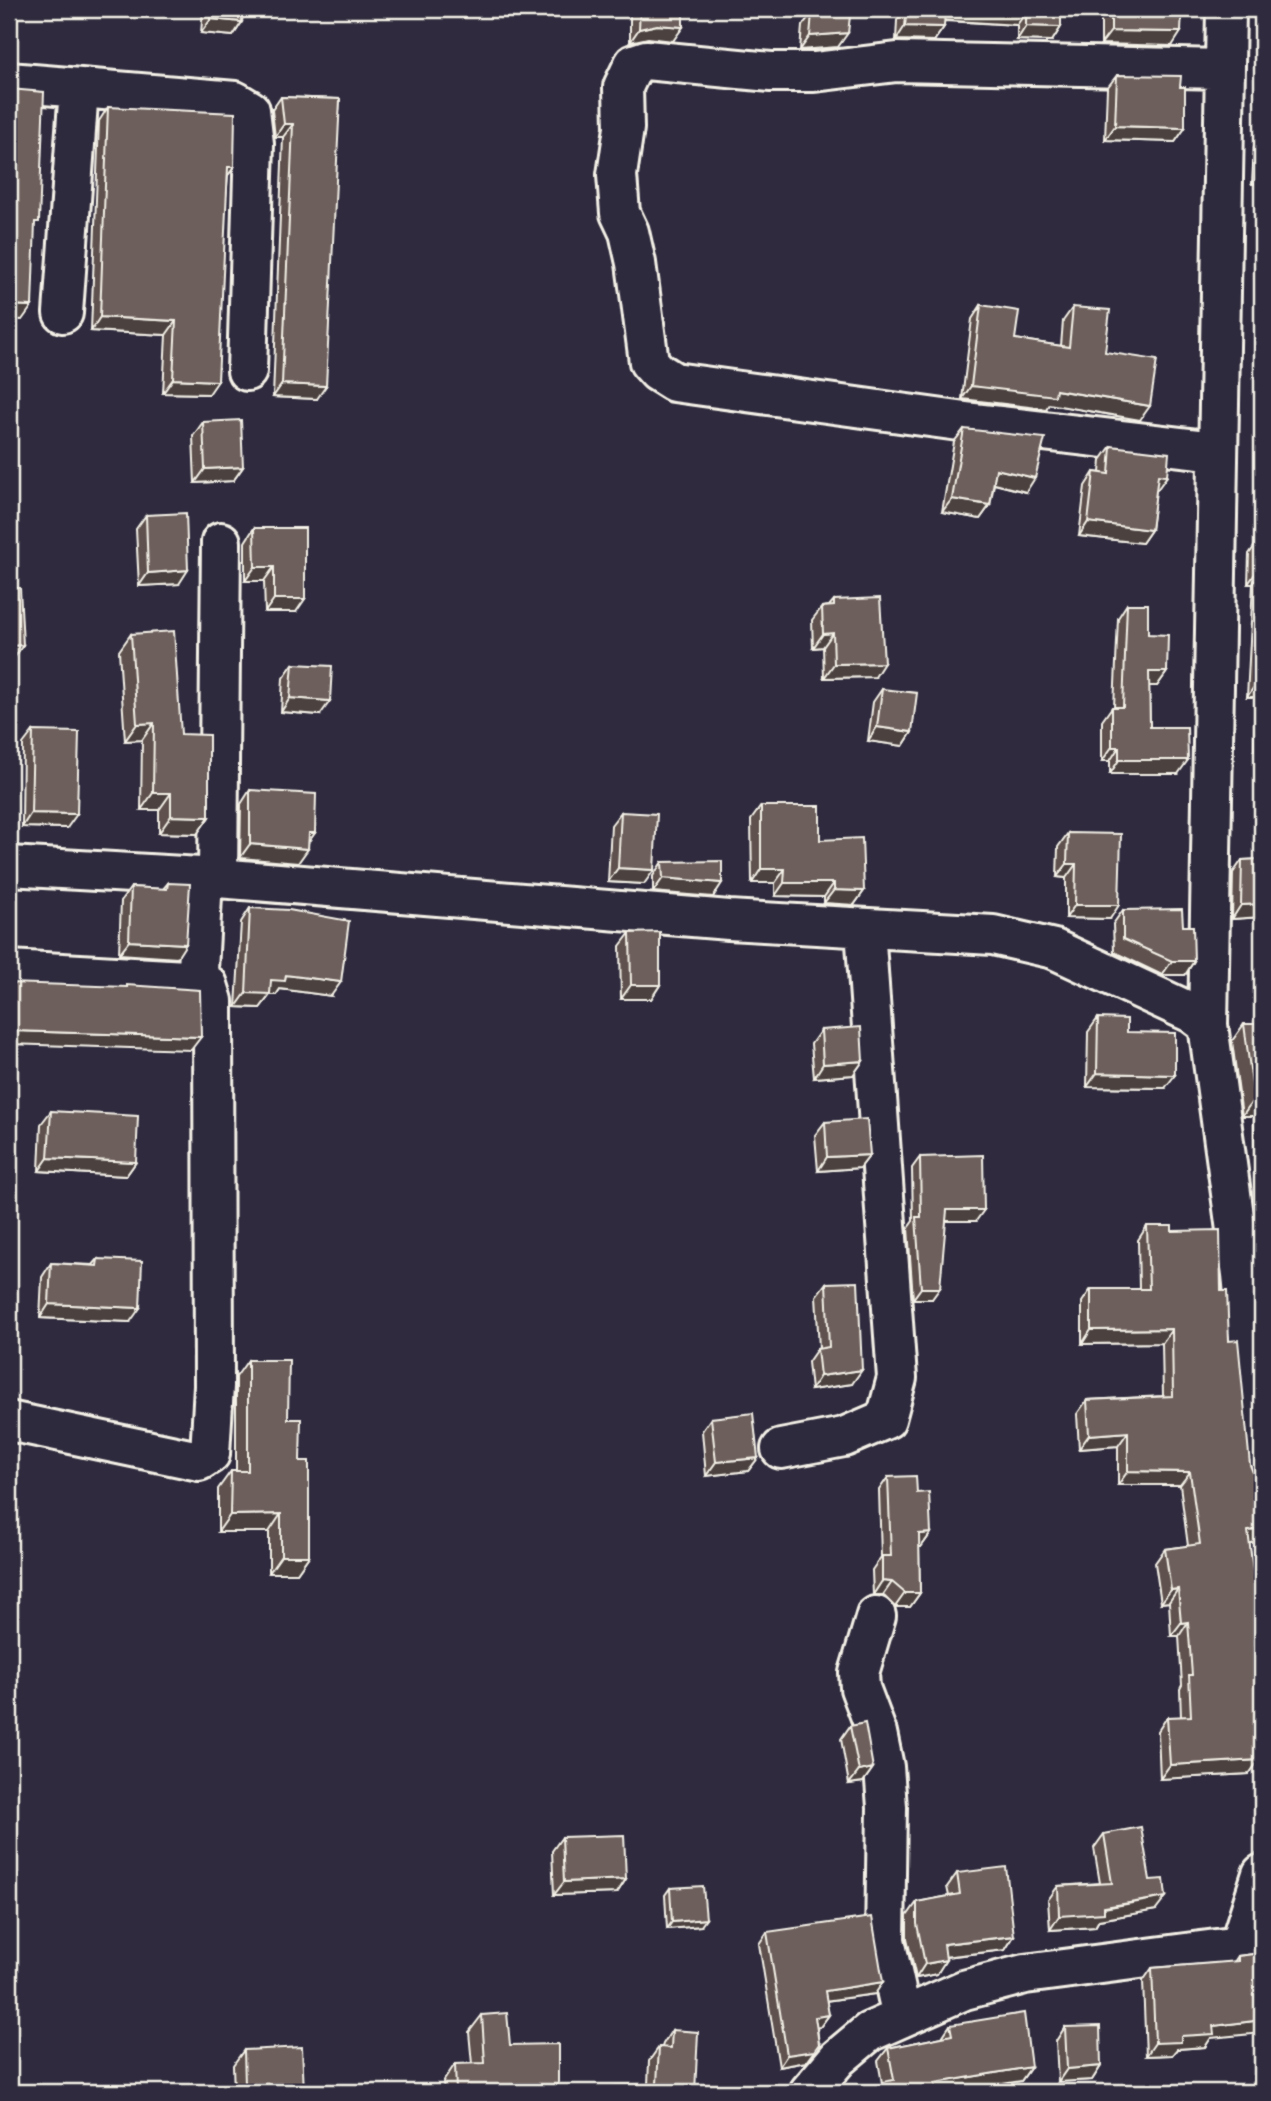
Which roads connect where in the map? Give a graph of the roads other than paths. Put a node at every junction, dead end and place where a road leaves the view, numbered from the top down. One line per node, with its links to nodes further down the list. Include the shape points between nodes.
1 (1226, 9): 2 (street)
2 (1224, 69): 7 (street); 7 (street, via 897,62 771,72 646,61 634,64 623,88 624,128 617,175 620,213 636,263 649,362 674,382)
3 (9, 82): 4 (street)
4 (79, 88): 5 (street); 6 (street, via 235,101 250,110 254,144)
5 (64, 313)
6 (247, 372)
7 (1216, 451): 14 (street)
8 (221, 542): 10 (street)
9 (9, 866): 10 (street)
10 (211, 878): 11 (street); 13 (street)
11 (865, 929): 14 (street, via 993,935 1026,941 1054,949 1192,1013); 17 (street, via 897,1378 886,1419 844,1437)
12 (9, 970): 13 (street, via 186,980)
13 (194, 976): 16 (street, via 208,985 214,1001 210,1454 199,1461)
14 (1208, 1026): 15 (street)
15 (1252, 1274): 18 (street)
16 (9, 1421)
17 (781, 1448)
18 (1262, 1477)
19 (876, 1616): 22 (street, via 859,1672 860,1688 884,1767 885,1940)
20 (1262, 1874): 21 (street)
21 (1251, 1945): 22 (street, via 1025,1974 964,1990)
22 (902, 2017): 23 (street, via 869,2032 838,2058)
23 (809, 2092)

